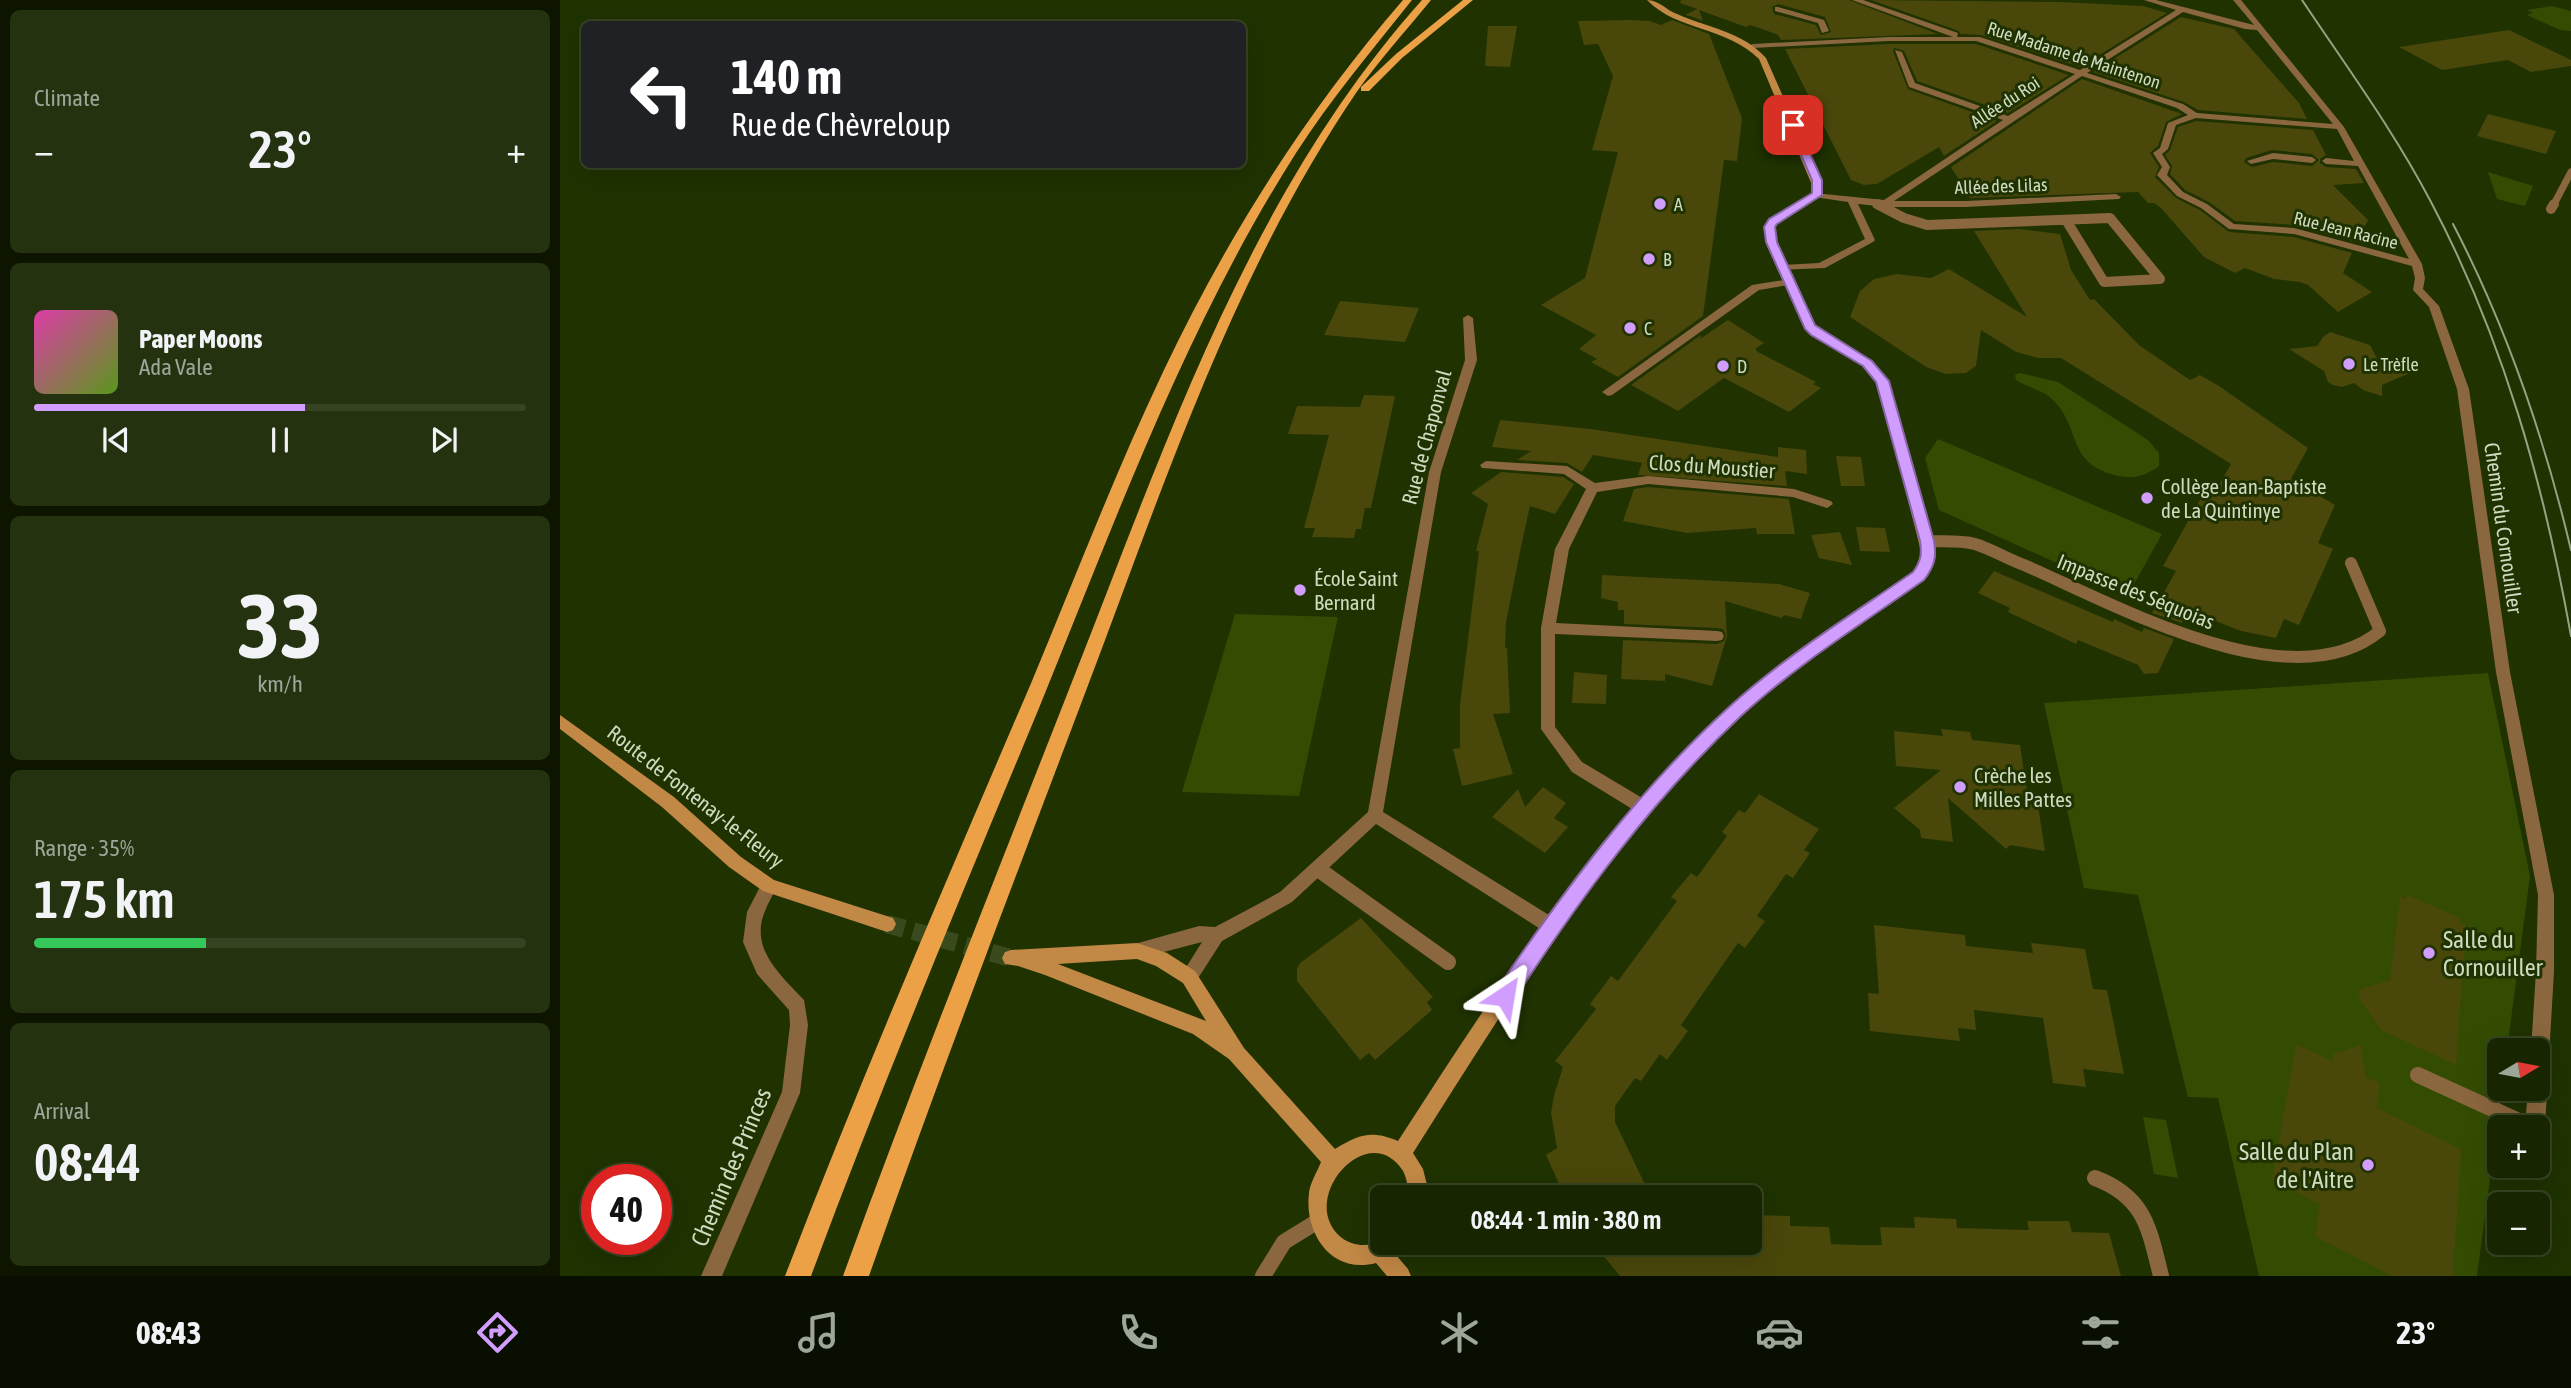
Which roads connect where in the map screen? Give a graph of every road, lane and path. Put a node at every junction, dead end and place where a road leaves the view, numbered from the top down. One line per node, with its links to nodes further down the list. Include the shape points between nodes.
1 (1408, 0): 67 (main road, via 1363,52 1277,174 1170,372 859,1115)
2 (1427, 0): 16 (main road, via 1380,54)
3 (1469, 0): 16 (main road, via 1399,56)
4 (1651, 0): 13 (street, via 1662,9)
5 (1856, 0): 12 (street)
6 (2148, 0): 9 (street)
7 (2236, 0): 10 (street, Chemin du Cornouiller)
8 (1778, 9): 11 (street, via 1821,22)
9 (2181, 10): 10 (street); 15 (street, Allée du Roi)
10 (2260, 28): 19 (street, Chemin du Cornouiller)
11 (1828, 36): 13 (street, Rue Madame de Maintenon); 14 (street, Rue Madame de Maintenon)
12 (1962, 37): 14 (street, Rue Madame de Maintenon); 15 (street, Rue Madame de Maintenon)
13 (1753, 46): 25 (street, via 1817,180)
14 (1894, 46): 18 (street, via 1912,85)
15 (2081, 74): 17 (street, Rue Madame de Maintenon); 18 (street, Allée du Roi)
16 (1340, 113): 68 (main road, via 1280,214 1200,373 913,1116)
17 (2195, 115): 19 (street, Rue Madame de Maintenon); 32 (street, Rue Jean Racine, via 2172,123 2164,149 2157,153 2166,167 2162,175 2180,194 2232,227 2294,231)
18 (2009, 119): 29 (street, Allée du Roi)
19 (2340, 127): 23 (street, Chemin du Cornouiller)
20 (2312, 160): 21 (street, via 2273,156)
21 (2250, 161)
22 (2326, 161): 23 (street)
23 (2362, 164): 32 (street, Chemin du Cornouiller)
24 (2571, 173): 30 (lane)
25 (1817, 195): 27 (street, Allée des Lilas); 33 (street, via 1769,227)
26 (2116, 197): 29 (street, Allée des Lilas)
27 (1852, 201): 28 (street, Allée des Lilas); 33 (street, via 1870,240 1821,266)
28 (1875, 203): 29 (street, Allée des Lilas); 31 (lane, via 1927,225)
29 (1888, 204)
30 (2551, 209)
31 (2066, 220): 31 (lane, via 2113,219 2160,279 2104,282)
32 (2417, 264): 58 (street, Chemin du Cornouiller, via 2418,290 2434,306 2463,389 2503,672 2546,895)
33 (1782, 268): 34 (street)
34 (1790, 282): 36 (street, via 1756,287); 40 (street, via 1815,332 1853,352 1883,381)
35 (1468, 318): 46 (street, Rue de Chaponval, via 1471,360 1435,472)
36 (1608, 392)
37 (1486, 465): 38 (street, via 1567,470)
38 (1593, 488): 39 (street, Clos du Moustier, via 1648,480 1794,493); 42 (street, via 1562,549)
39 (1827, 504)
40 (1927, 541): 41 (lane, Impasse des Séquoias, via 1974,544 2199,640 2258,655 2292,657 2339,651 2380,631); 45 (street, via 1929,555 1918,576 1749,699)
41 (2351, 563)
42 (1549, 628): 43 (street); 45 (street, via 1548,729 1577,767)
43 (1717, 636)
44 (560, 721): 48 (street, Route de Fontenay-le-Fleury)
45 (1643, 807): 50 (street)
46 (1376, 815): 47 (street); 50 (street)
47 (1318, 869): 51 (street, via 1286,897); 53 (lane)
48 (769, 886): 49 (street, Route de Fontenay-le-Fleury); 66 (street, Chemin des Princes, via 755,912 752,943 763,968 798,1006 791,1093)
49 (887, 925)
50 (1551, 926): 59 (street)
51 (1216, 934): 52 (street, via 1199,934); 54 (street)
52 (1137, 951): 54 (street); 55 (street, via 1011,958 1199,1027)
53 (1448, 962)
54 (1189, 977): 55 (street)
55 (1237, 1055): 60 (street)
56 (2418, 1075): 57 (lane)
57 (2506, 1115)
58 (2534, 1115)
59 (1402, 1153): 60 (street, via 1376,1143 1346,1151); 62 (street, via 1413,1165)
60 (1334, 1162): 63 (street, via 1318,1189)
61 (2095, 1178): 71 (lane, via 2117,1186 2132,1201 2148,1227)
62 (1419, 1185)
63 (1318, 1220): 64 (street, via 1335,1247 1349,1254); 69 (lane, via 1284,1242)
64 (1370, 1254)
65 (1391, 1255): 70 (street)
66 (711, 1276)
67 (798, 1276)
68 (856, 1276)
69 (1264, 1276)
70 (1401, 1276)
71 (2161, 1276)

